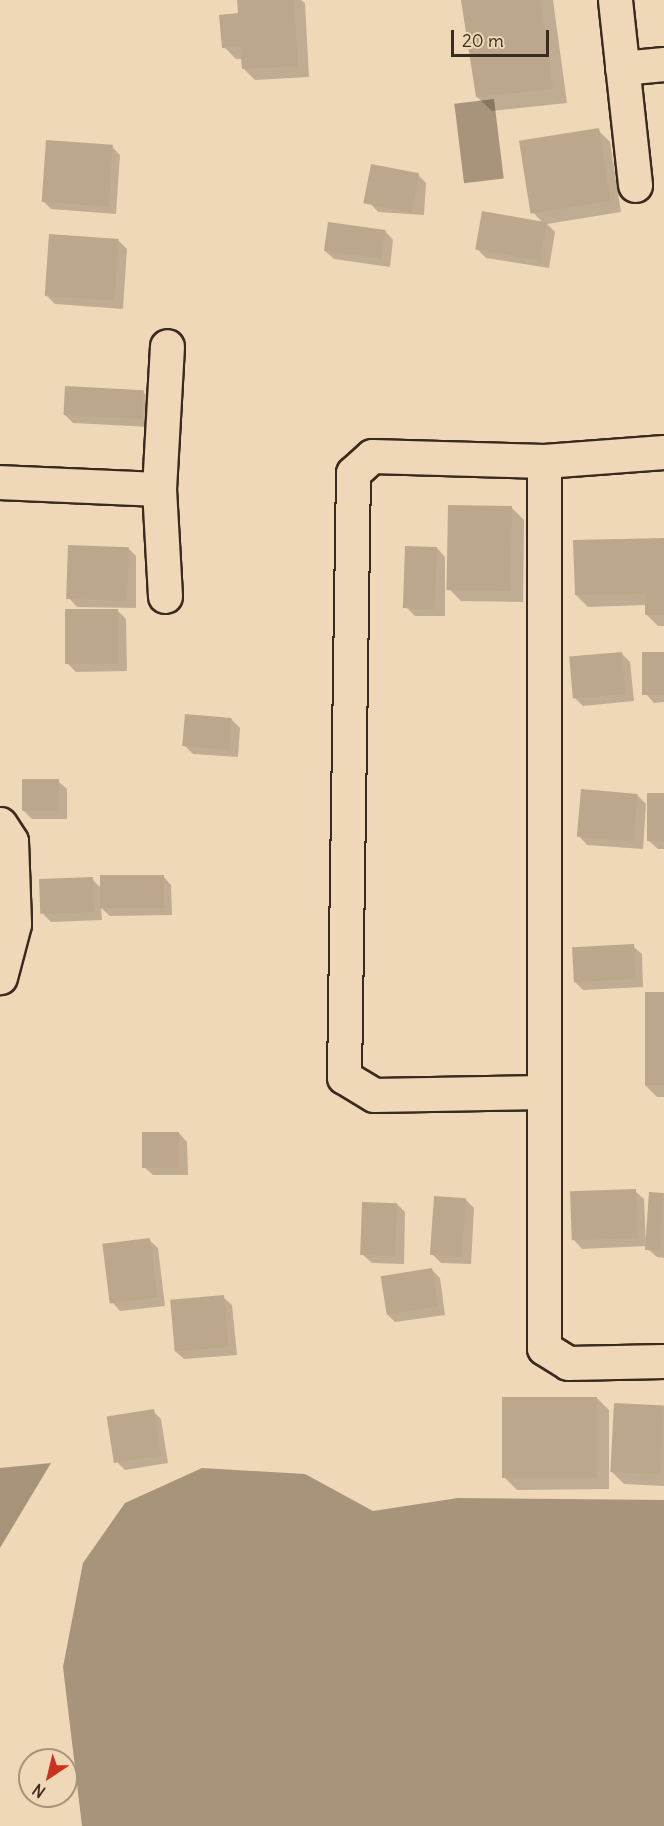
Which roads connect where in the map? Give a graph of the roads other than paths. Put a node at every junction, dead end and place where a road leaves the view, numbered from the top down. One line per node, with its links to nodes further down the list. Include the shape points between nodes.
1 (615, 0): 3 (street)
2 (664, 64): 3 (street)
3 (622, 68): 4 (street)
4 (635, 185)
5 (167, 346): 9 (street)
6 (664, 452): 7 (street)
7 (544, 461): 13 (street); 13 (street, via 372,456 353,473 344,1077 374,1095)
8 (0, 482): 9 (street)
9 (159, 489): 10 (street)
10 (165, 596)
11 (0, 824): 12 (street, via 11,841 15,924)
12 (0, 977)
13 (543, 1092): 14 (street, via 544,1348 568,1364)
14 (664, 1361)

